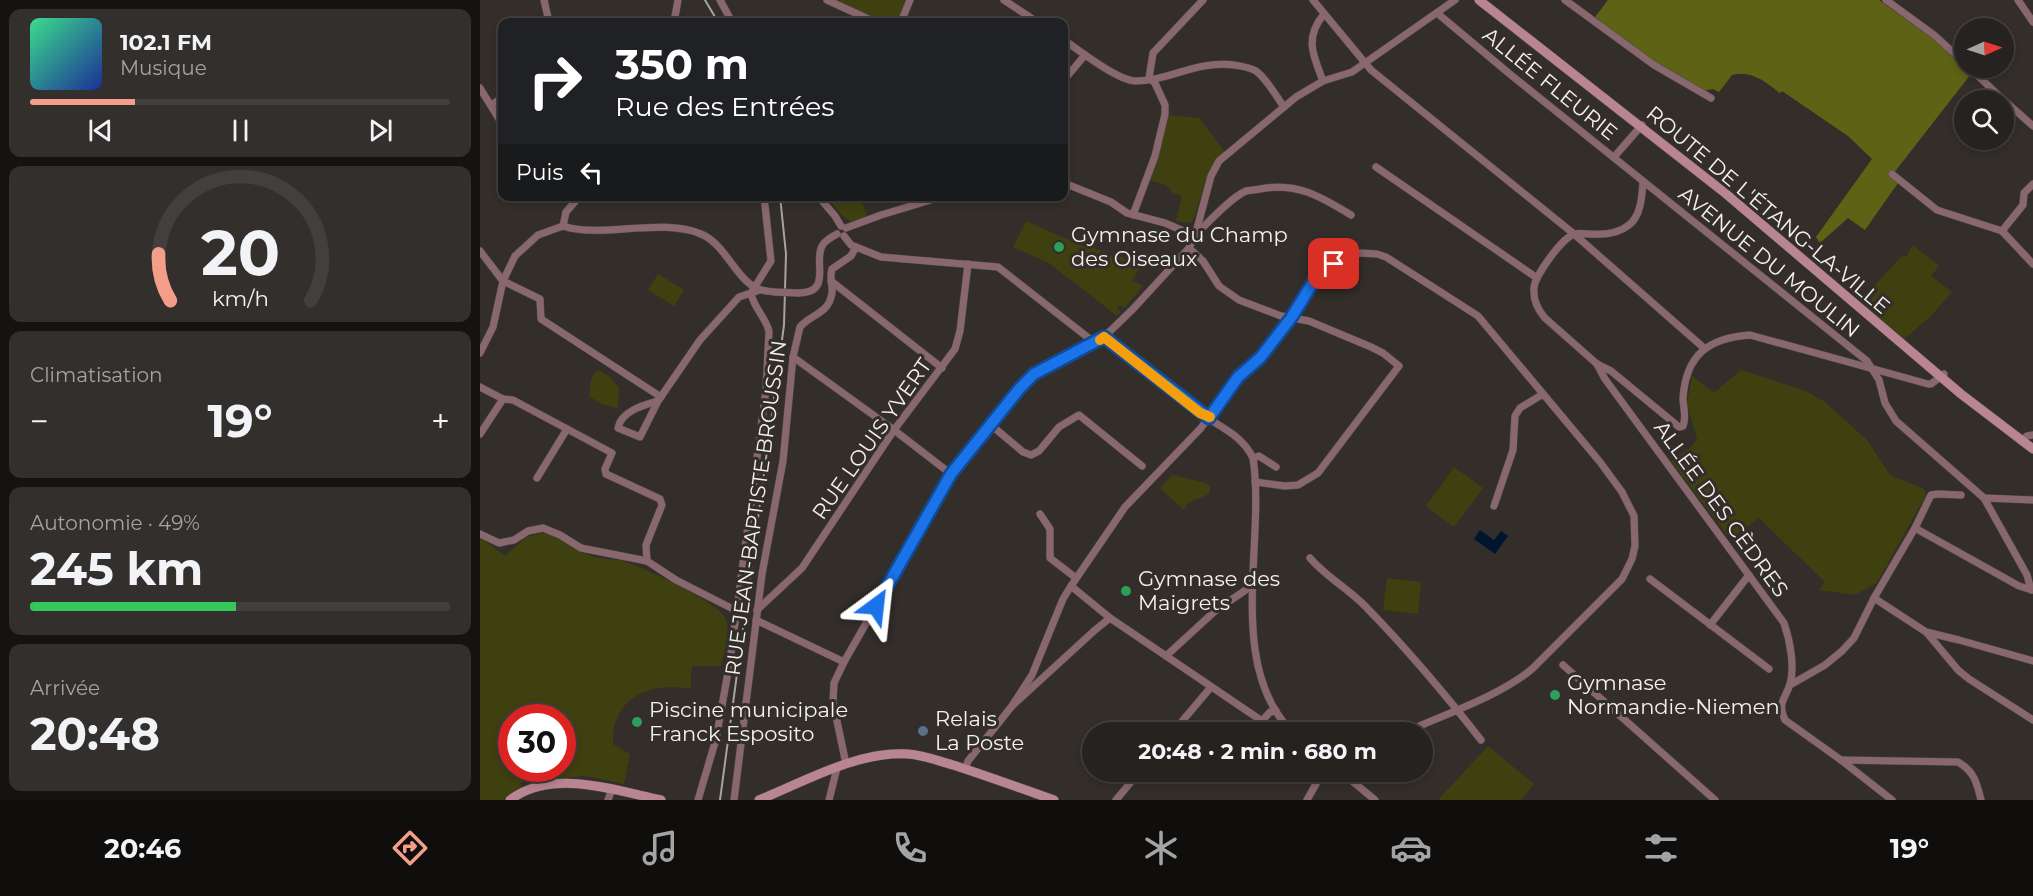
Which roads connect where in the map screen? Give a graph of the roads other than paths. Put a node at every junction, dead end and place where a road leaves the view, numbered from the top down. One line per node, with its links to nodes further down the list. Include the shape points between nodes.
1 (544, 0): 18 (street)
2 (672, 0): 15 (street, via 674,6)
3 (720, 0): 19 (street)
4 (827, 0): 20 (street)
5 (910, 0): 21 (street)
6 (1004, 0): 22 (street)
7 (1312, 0): 17 (street)
8 (1455, 0): 16 (street)
9 (1479, 0): 23 (street, ROUTE DE L'ÉTANG-LA-VILLE)
10 (1488, 0): 23 (street, ROUTE DE L'ÉTANG-LA-VILLE)
11 (1565, 0): 34 (street, via 1654,65)
12 (1886, 0): 26 (street)
13 (2018, 0): 24 (street)
14 (1198, 2): 30 (street, via 1153,52)
15 (678, 4)
16 (1437, 13): 28 (street); 41 (street, ALLÉE FLEURIE)
17 (1324, 14): 28 (street); 32 (street, via 1310,43)
18 (548, 18)
19 (730, 18)
20 (866, 18)
21 (903, 18)
22 (1031, 18)
23 (1510, 22): 39 (street, ROUTE DE L'ÉTANG-LA-VILLE)
24 (2033, 22)
25 (1068, 43): 27 (street)
26 (1954, 53)
27 (1085, 54): 29 (street); 30 (street, via 1124,79)
28 (1364, 63): 32 (street, via 1352,72); 56 (street)
29 (1068, 75)
30 (1149, 78): 37 (street, via 1217,63 1249,68 1260,75); 51 (street, via 1165,105 1165,114 1155,156)
31 (1980, 78): 40 (street)
32 (1323, 81): 37 (street)
33 (480, 88): 36 (street)
34 (1711, 98)
35 (498, 101): 36 (street)
36 (492, 105): 38 (street)
37 (1284, 107): 57 (street, via 1219,161 1210,176)
38 (498, 116)
39 (1642, 125): 41 (street); 76 (street, ROUTE DE L'ÉTANG-LA-VILLE)
40 (2033, 126)
41 (1614, 157): 44 (street, ALLÉE FLEURIE)
42 (1376, 167): 63 (street)
43 (1892, 174): 55 (street, via 1937,210)
44 (1643, 182): 56 (street, via 1636,217 1630,224 1614,232); 75 (street, AVENUE DU MOULIN, via 1867,361)
45 (2033, 184): 55 (street, via 2024,193 2023,205)
46 (1068, 185): 51 (street)
47 (576, 201): 53 (street, via 566,212)
48 (765, 201): 66 (street, via 771,261)
49 (822, 201): 54 (street)
50 (927, 201): 54 (street)
51 (1132, 215): 57 (street, via 1166,223)
52 (1351, 215): 57 (street, via 1308,192 1289,186 1270,187 1246,191)
53 (563, 226): 64 (street, via 538,235 525,245); 66 (street, via 580,230 654,227 699,233 714,243)
54 (842, 231): 58 (street); 66 (street, bridge, via 821,249 821,275 808,292)
55 (2002, 231): 62 (street)
56 (1574, 234): 63 (street, via 1559,247); 70 (street)
57 (1195, 236): 59 (street)
58 (856, 247): 61 (street, via 887,258); 65 (street, RUE JEAN-BAPTISTE BROUSSIN, via 851,256 832,269)
59 (1189, 248): 67 (street, via 1227,294); 68 (street)
60 (480, 251): 64 (street)
61 (968, 264): 69 (street, via 998,267); 74 (street, RUE LOUIS YVERT, via 960,332 955,350)
62 (2033, 264)
63 (1537, 278): 73 (street, via 1534,295 1540,312)
64 (503, 281): 71 (street, via 493,327); 80 (street, via 540,299 541,319)
65 (831, 281): 72 (street, RUE JEAN-BAPTISTE BROUSSIN, via 828,304 823,312 800,327); 74 (street)
66 (755, 290): 80 (street, via 739,297 700,340); 111 (street, via 753,303 768,326 769,347)
67 (1291, 318): 78 (street, via 1317,276 1325,270 1360,253 1377,254 1479,316); 81 (street, via 1260,358 1238,377); 93 (street, via 1309,321 1371,347 1399,366 1318,473 1298,485)
68 (1104, 337): 69 (street); 81 (street)
69 (1095, 343): 82 (street, via 1034,374)
70 (1704, 348): 73 (street, via 1689,371 1684,387 1686,421 1678,427); 75 (street, via 1731,336 1750,335)
71 (480, 352)
72 (793, 357): 84 (street); 110 (street, RUE JEAN-BAPTISTE BROUSSIN, via 783,461)
73 (1598, 364): 103 (street, ALLÉE DES CÈDRES, via 1605,379)
74 (942, 368): 84 (street, RUE LOUIS YVERT)
75 (1872, 369): 76 (street, via 1928,384); 95 (street, via 1896,421)
76 (1942, 376): 86 (street, ROUTE DE L'ÉTANG-LA-VILLE, via 1978,409)
77 (480, 387): 79 (street)
78 (1543, 394): 97 (street, via 1520,408 1515,416 1513,450); 124 (street, via 1626,498 1635,524 1632,559 1622,579 1526,674)
79 (502, 399): 83 (street, via 513,400); 85 (street)
80 (660, 399): 80 (street, via 640,437 618,428 618,423 639,406)
81 (1209, 418): 88 (street, via 1243,442); 104 (street, via 1125,507)
82 (991, 425): 89 (street, via 1023,452 1031,454 1039,451 1059,427 1079,415); 91 (street)
83 (567, 429): 92 (street); 102 (street, via 612,453 606,474 662,501 646,545)
84 (894, 430): 91 (street); 110 (street, RUE LOUIS YVERT, via 802,568)
85 (480, 434)
86 (2026, 438): 87 (street, ROUTE DE L'ÉTANG-LA-VILLE)
87 (2033, 447)
88 (1253, 458): 90 (street, via 1259,456); 93 (street)
89 (1142, 466)
90 (1276, 467)
91 (951, 474): 117 (street)
92 (537, 478)
93 (1254, 482): 106 (street)
94 (1961, 495): 99 (street, via 1931,495)
95 (1984, 498): 96 (street); 108 (street)
96 (2033, 500)
97 (1494, 506)
98 (1040, 514): 104 (street, via 1050,529 1050,558)
99 (1915, 528): 108 (street); 109 (street)
100 (480, 534): 102 (street, via 499,543 543,528 581,548)
101 (1310, 558): 124 (street, via 1364,604)
102 (647, 561): 111 (street)
103 (1749, 575): 114 (street); 121 (street, ALLÉE DES CÈDRES, via 1784,623 1790,648)
104 (1076, 578): 107 (street)
105 (1650, 579): 114 (street)
106 (1253, 585): 116 (street, via 1215,611); 125 (street, via 1254,651)
107 (1071, 586): 112 (street); 123 (street, via 1032,675)
108 (2032, 591)
109 (1874, 598): 115 (street); 121 (street, via 1860,629 1842,651)
110 (757, 610): 113 (street, RUE JEAN-BAPTISTE BROUSSIN)
111 (737, 611): 141 (street, via 716,738)
112 (1110, 618): 116 (street); 123 (street)
113 (756, 620): 117 (street); 142 (street, RUE JEAN-BAPTISTE BROUSSIN)
114 (1710, 625): 120 (street)
115 (1926, 632): 118 (street); 126 (street, via 1958,670)
116 (1166, 656): 122 (street)
117 (844, 662): 132 (street, via 834,683 833,702)
118 (2033, 662)
119 (1563, 665): 149 (street)
120 (1769, 669)
121 (1790, 685): 131 (street, ALLÉE DES CÈDRES, via 1781,703 1785,720)
122 (1211, 687): 125 (street, via 1262,721); 127 (street)
123 (1012, 706): 133 (street)
124 (1457, 709): 129 (street); 130 (street)
125 (1276, 711): 128 (street)
126 (2033, 720)
127 (1181, 722)
128 (1284, 722)
129 (1428, 722)
130 (1481, 740)
131 (1841, 760): 150 (street, ALLÉE DES CÈDRES); 151 (street, via 1959,762 1973,774)
132 (841, 766): 133 (street, via 909,754); 143 (street); 144 (street)
133 (965, 769): 145 (street)
134 (1131, 782): 146 (street)
135 (1316, 782): 147 (street)
136 (1353, 782): 148 (street)
137 (612, 789): 138 (street, via 564,782 532,787); 139 (street); 140 (street)
138 (510, 800)
139 (608, 800)
140 (661, 800)
141 (698, 800)
142 (734, 800)
143 (759, 800)
144 (829, 800)
145 (1054, 800)
146 (1116, 800)
147 (1307, 800)
148 (1375, 800)
149 (1715, 800)
150 (1892, 800)
151 (1981, 800)

